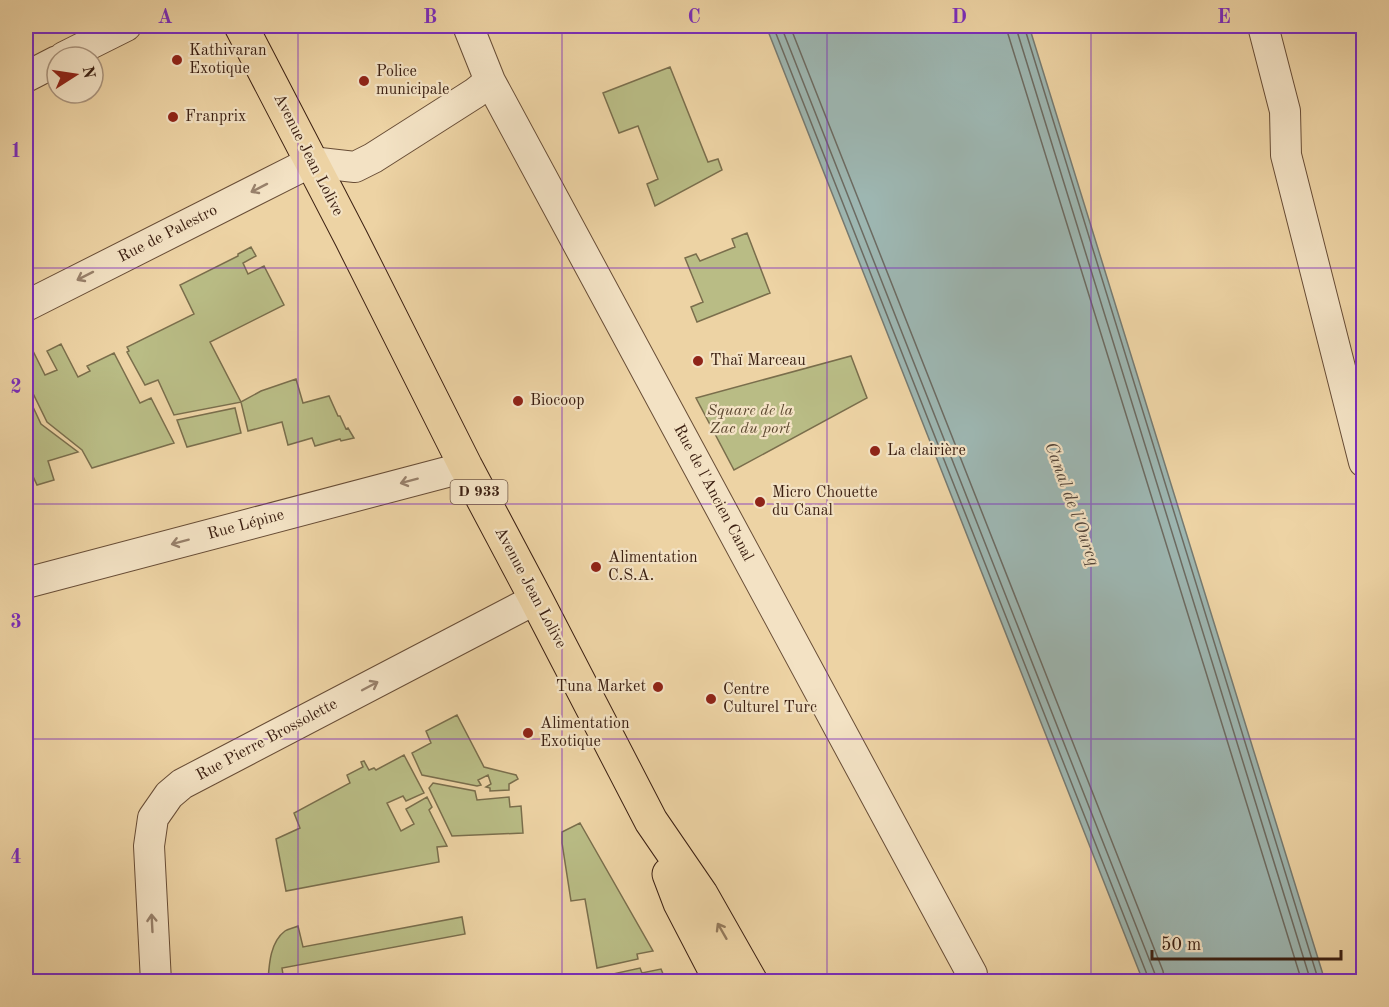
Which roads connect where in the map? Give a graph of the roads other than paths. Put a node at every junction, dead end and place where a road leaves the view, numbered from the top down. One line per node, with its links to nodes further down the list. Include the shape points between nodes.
1 (126, 26): 5 (street)
2 (241, 26): 9 (main road, Avenue Jean Lolive / D 933)
3 (468, 26): 8 (street, Rue de l'Ancien Canal)
4 (1263, 26): 11 (street, via 1285,111 1286,154)
5 (88, 45)
6 (45, 67): 7 (street)
7 (26, 77)
8 (490, 81): 9 (street, via 355,167); 16 (street, Rue de l'Ancien Canal, via 866,778)
9 (311, 162): 10 (street, Rue de Palestro, one-way to 10); 12 (main road, Avenue Jean Lolive / D 933)
10 (26, 306)
11 (1364, 462)
12 (466, 467): 13 (street, Rue Lépine, one-way to 13); 14 (main road, Avenue Jean Lolive / D 933)
13 (26, 583)
14 (536, 599): 15 (main road, Avenue Jean Lolive / D 933); 17 (street, Rue Pierre Brossolette, one-way to 14, via 148,846 153,818 169,795 182,784)
15 (651, 821): 18 (main road, D 933, via 680,903); 19 (main road, Avenue Jean Lolive / D 933, one-way to 15)
16 (963, 971)
17 (156, 981)
18 (721, 981)
19 (751, 981)

